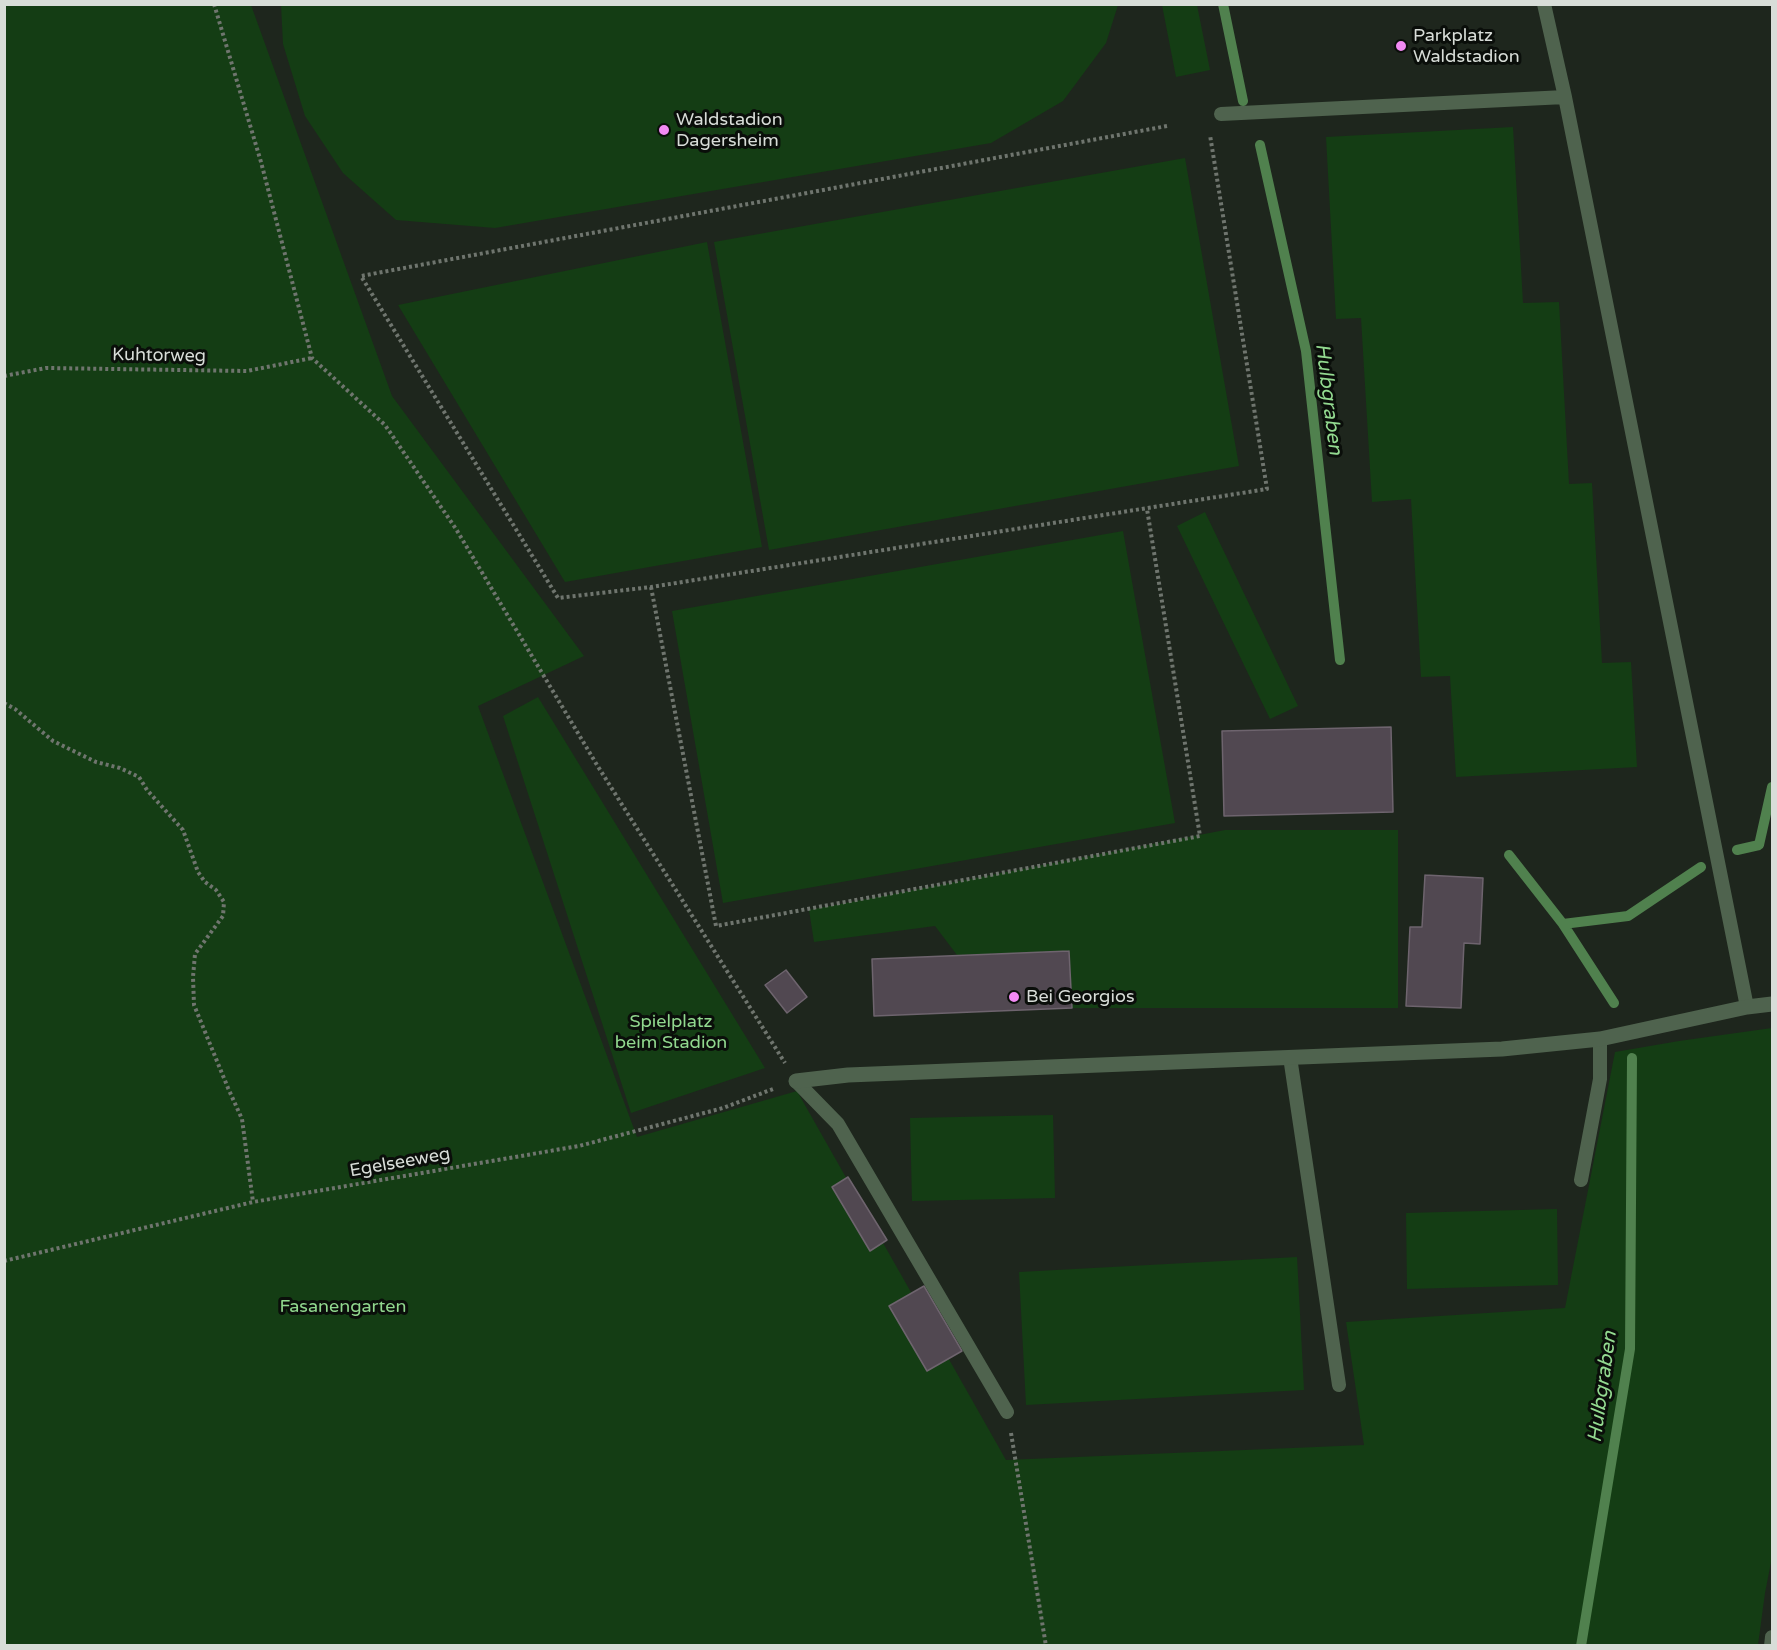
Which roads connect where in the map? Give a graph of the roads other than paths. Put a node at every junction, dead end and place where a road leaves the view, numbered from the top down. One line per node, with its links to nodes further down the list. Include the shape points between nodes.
1 (1544, 4): 2 (lane)
2 (1565, 97): 3 (lane); 5 (lane)
3 (1221, 114)
4 (1773, 1004): 5 (street)
5 (1748, 1007): 6 (street)
6 (1600, 1040): 7 (street, via 1502,1049); 9 (lane, via 1600,1079)
7 (1290, 1057): 8 (street, via 848,1075); 10 (lane)
8 (796, 1081): 11 (lane, via 838,1124)
9 (1581, 1180)
10 (1339, 1385)
11 (1007, 1412)
12 (1773, 1637): 13 (lane)
13 (1771, 1646)

